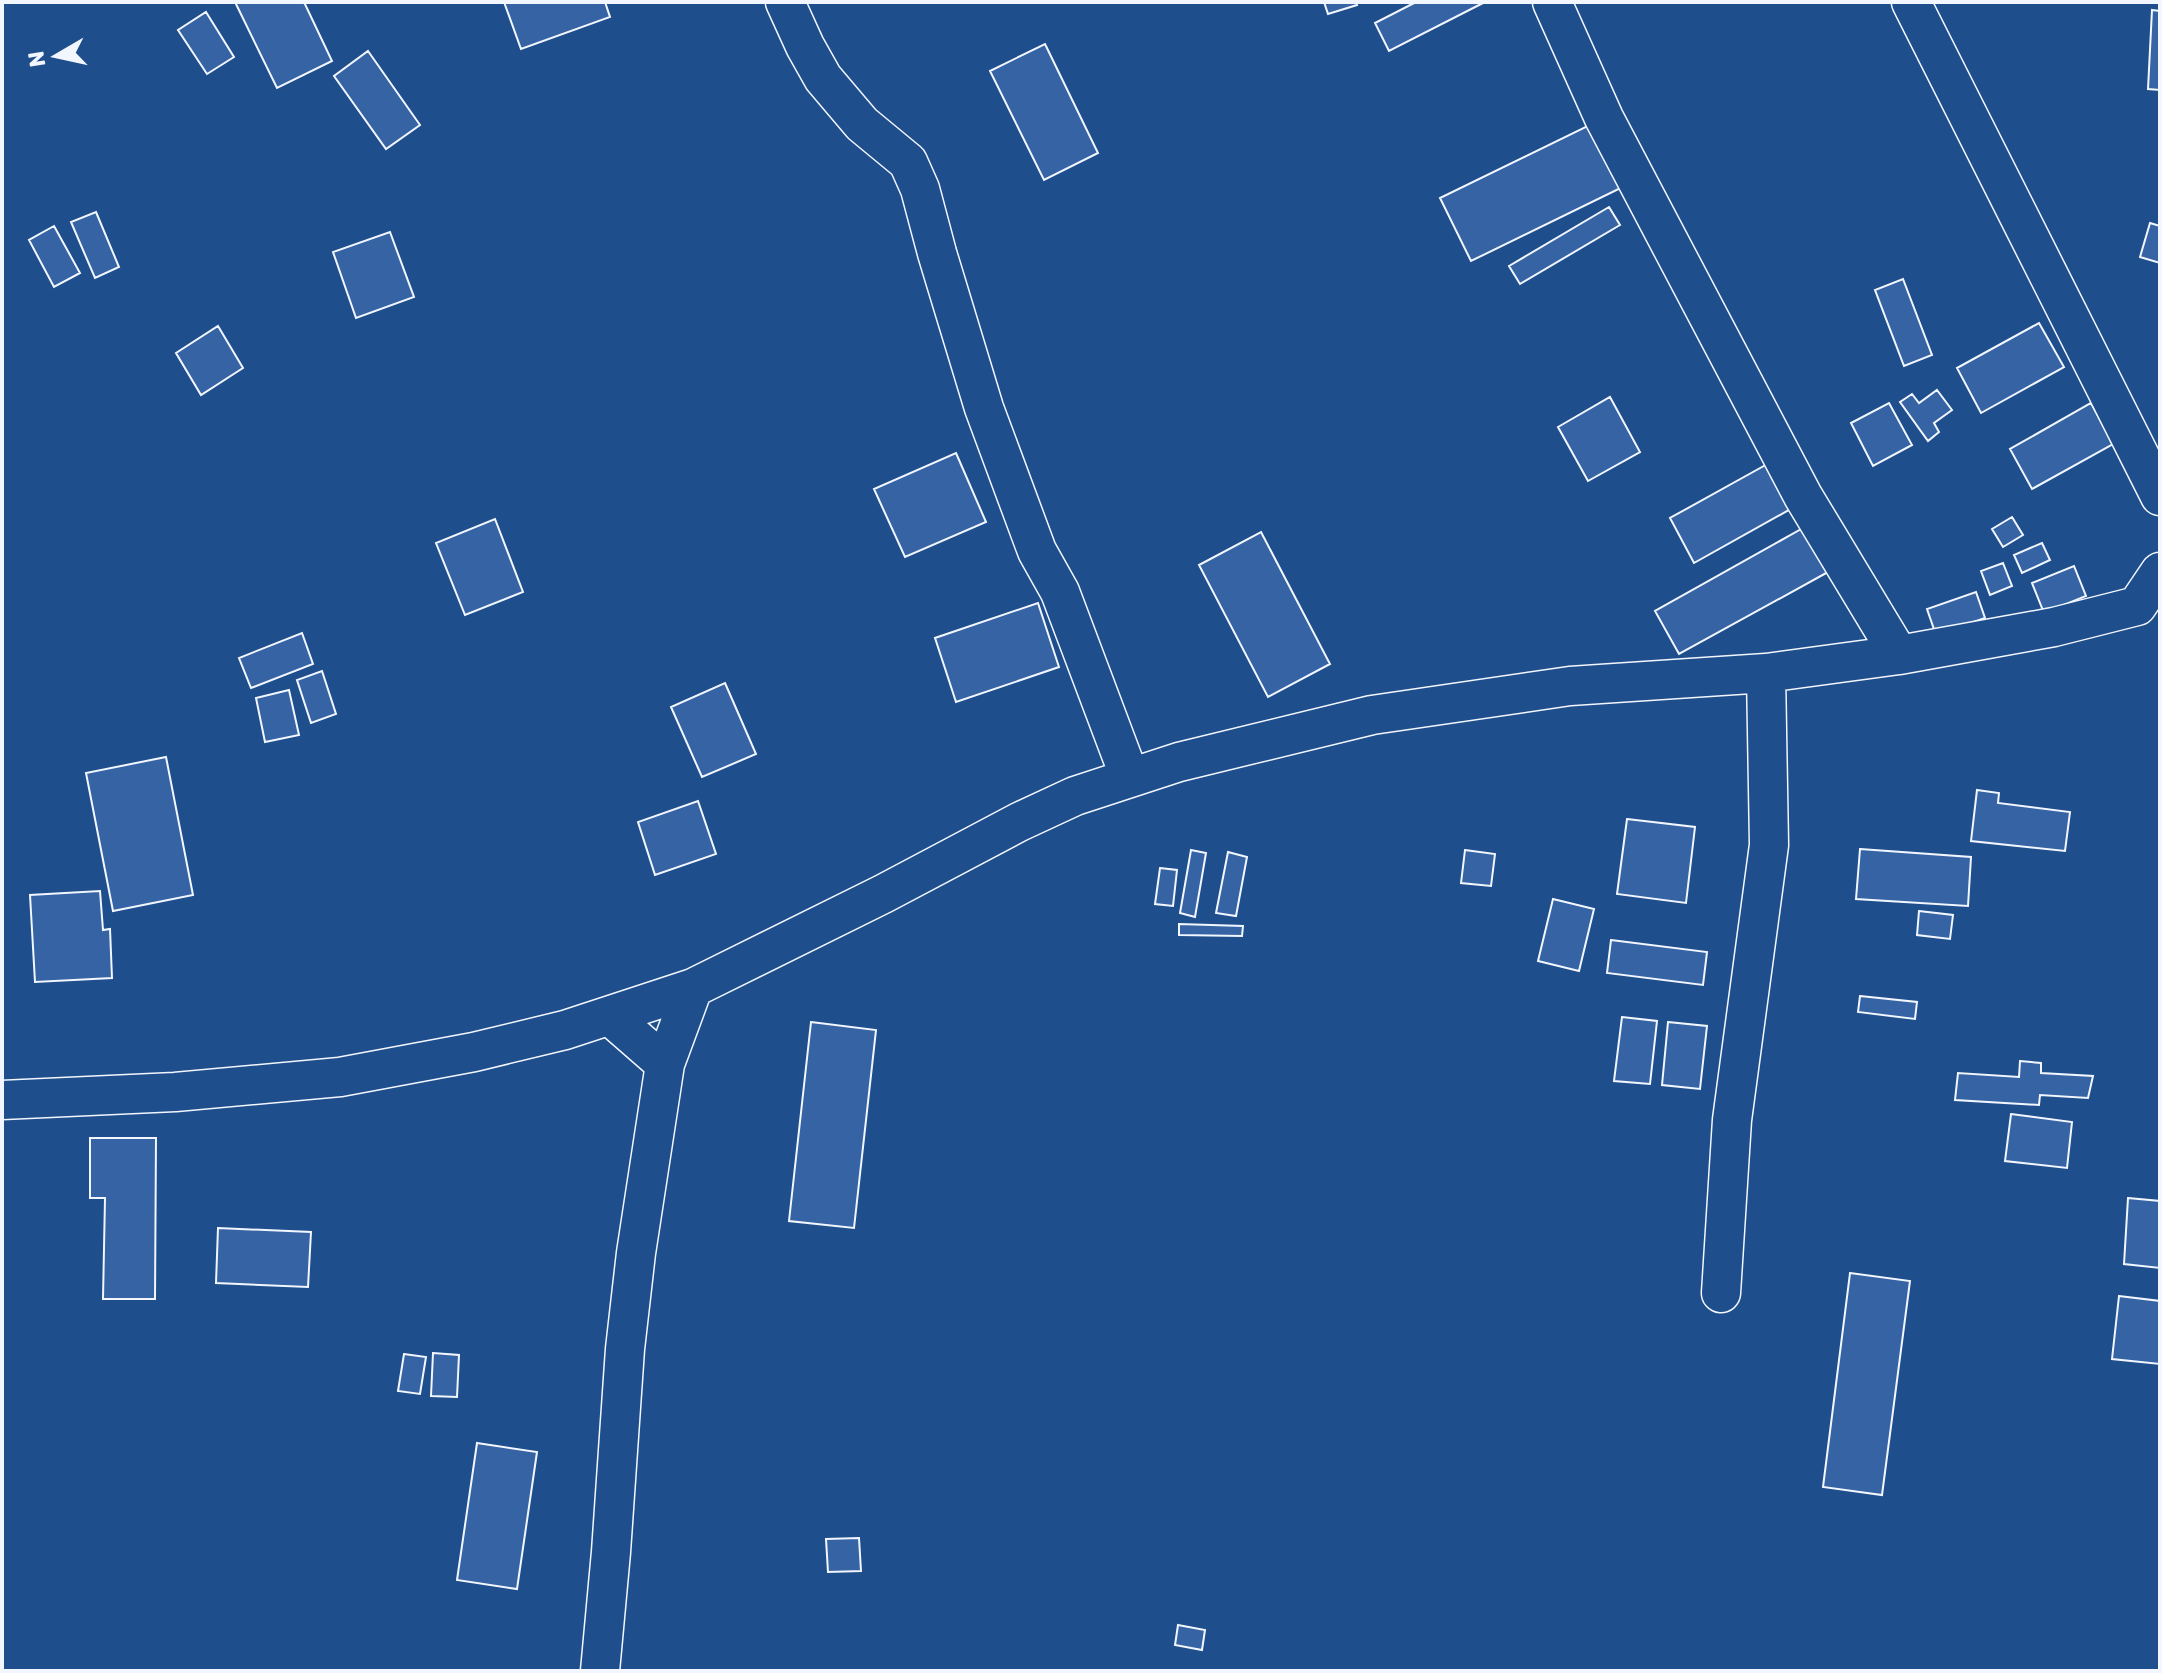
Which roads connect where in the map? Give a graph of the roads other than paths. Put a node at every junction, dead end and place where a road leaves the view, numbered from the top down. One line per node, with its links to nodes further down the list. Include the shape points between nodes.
1 (785, 2): 8 (street, via 823,78 862,124 908,162 984,408)
2 (1552, 2): 6 (street, via 1604,118 1803,496)
3 (1911, 2): 4 (street)
4 (2160, 496)
5 (2160, 572): 6 (street, via 2137,606)
6 (1899, 655): 7 (street)
7 (1766, 673): 8 (street, via 1570,686 1372,715); 13 (street, via 1769,845 1732,1120)
8 (1130, 778): 9 (street, via 1019,822)
9 (693, 988): 10 (street); 11 (street)
10 (610, 1016): 11 (street); 12 (street, via 474,1052 340,1077)
11 (665, 1064): 14 (street, via 625,1349)
12 (2, 1100)
13 (1721, 1293)
14 (600, 1671)

